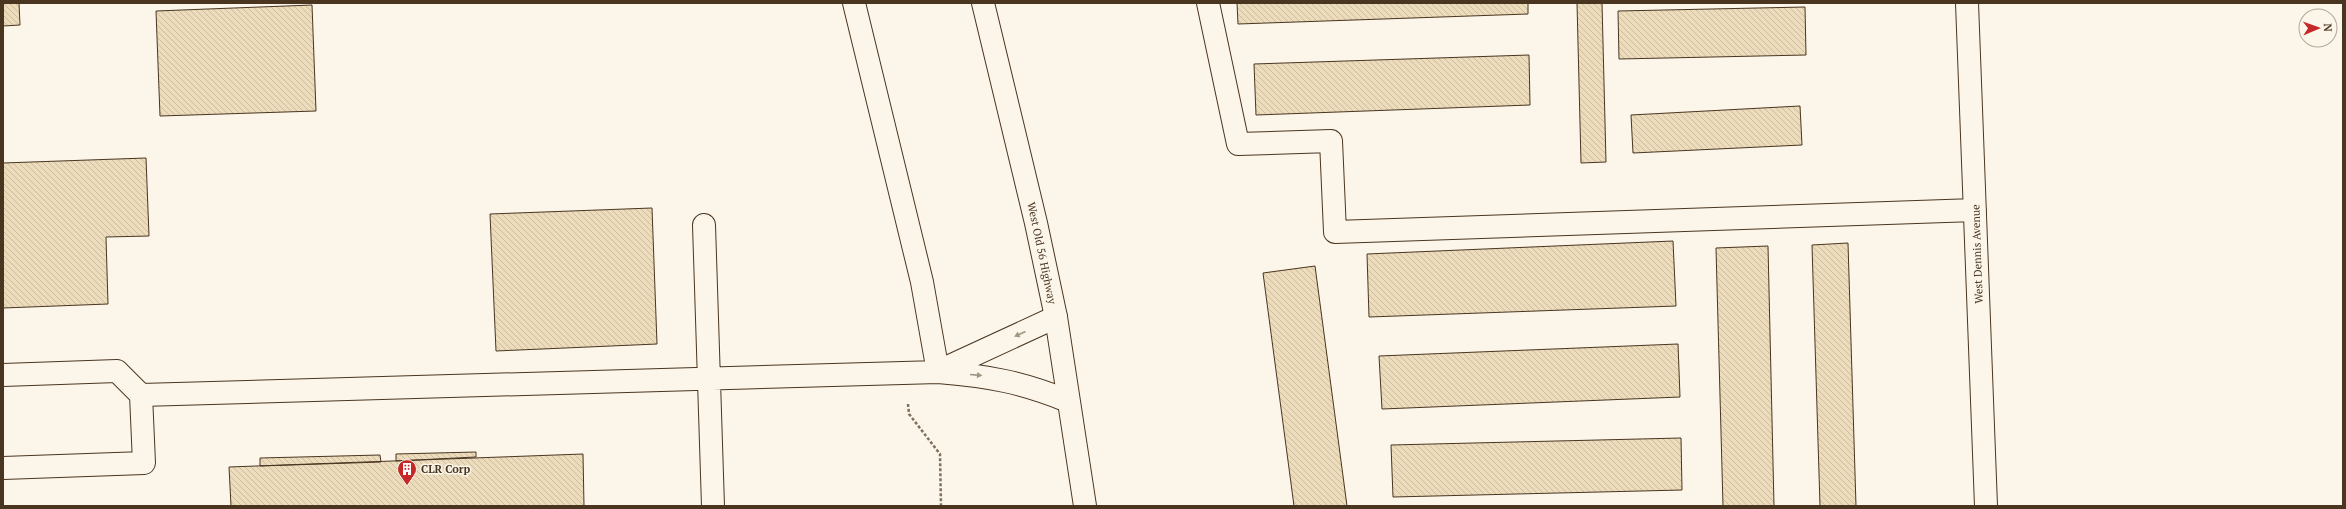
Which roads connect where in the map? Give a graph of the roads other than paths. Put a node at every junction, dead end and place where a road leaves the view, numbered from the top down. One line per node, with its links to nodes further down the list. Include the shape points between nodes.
1 (854, 3): 8 (street, via 922,282)
2 (983, 3): 7 (street, West Old 56 Highway)
3 (1208, 3): 5 (street, via 1238,144 1331,141 1335,232)
4 (1967, 3): 5 (street, West Dennis Avenue)
5 (1975, 210): 16 (street, West Dennis Avenue)
6 (704, 225): 10 (street)
7 (1056, 317): 8 (street, one-way to 8); 12 (street, West Old 56 Highway)
8 (938, 372): 10 (street); 12 (street, one-way to 12, via 988,376 1033,387)
9 (3, 375): 11 (street, via 118,371)
10 (708, 379): 11 (street); 14 (street)
11 (141, 396): 13 (street, via 144,463)
12 (1068, 401): 15 (street, West Old 56 Highway)
13 (3, 468)
14 (713, 506)
15 (1085, 506)
16 (1986, 506)

